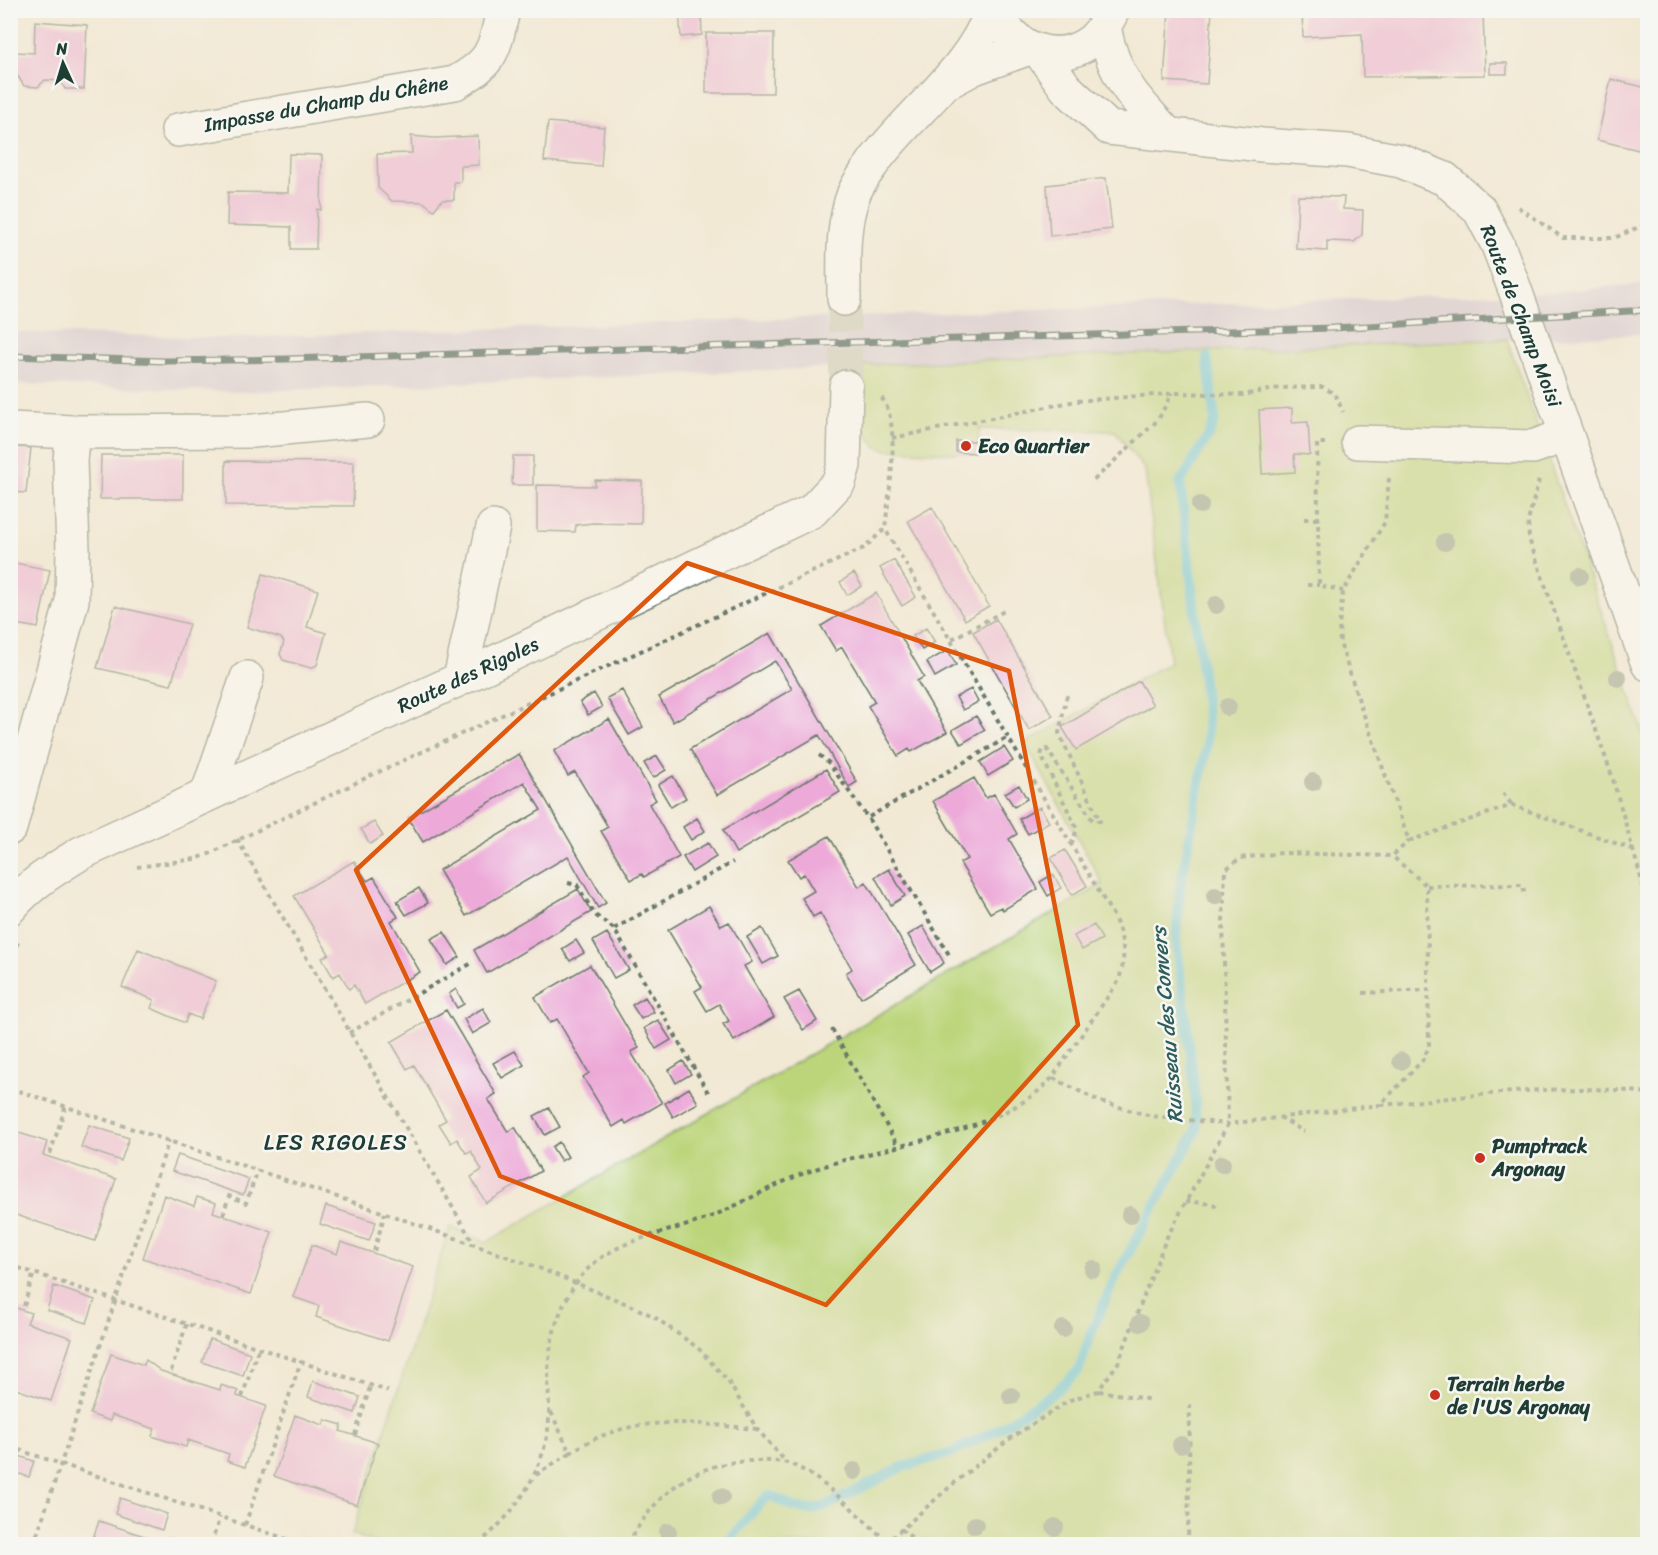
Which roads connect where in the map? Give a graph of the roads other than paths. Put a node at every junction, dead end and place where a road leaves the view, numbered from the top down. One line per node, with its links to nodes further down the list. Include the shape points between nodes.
1 (503, 10): 6 (street, Impasse du Champ du Chêne, via 492,52 479,69 455,83)
2 (994, 10): 4 (street, Route de Champ Moisi, via 1008,33); 5 (street)
3 (1108, 19): 4 (street, via 1092,40 1076,50); 7 (street, via 1109,52 1132,98)
4 (1035, 50): 5 (street, via 974,68); 7 (street, Route de Champ Moisi, via 1066,88 1109,128)
5 (945, 84): 8 (street, via 897,131 854,192 844,237)
6 (178, 130)
7 (1168, 134): 13 (street, Route de Champ Moisi, via 1348,152 1401,161 1445,179 1479,209 1502,255)
8 (844, 299)
9 (846, 387): 18 (street, Route des Rigoles, via 844,465 839,482 812,511)
10 (368, 420): 12 (street, via 253,431)
11 (10, 429): 12 (street)
12 (73, 432): 20 (street, via 72,602)
13 (1566, 435): 14 (street, via 1533,447); 16 (street, Route de Champ Moisi)
14 (1358, 442)
15 (493, 528): 18 (street)
16 (1647, 664)
17 (246, 678): 19 (street)
18 (460, 679): 19 (street, Route des Rigoles)
19 (207, 795): 21 (street, Route des Rigoles, via 81,853 41,878)
20 (10, 828)
21 (16, 904)

